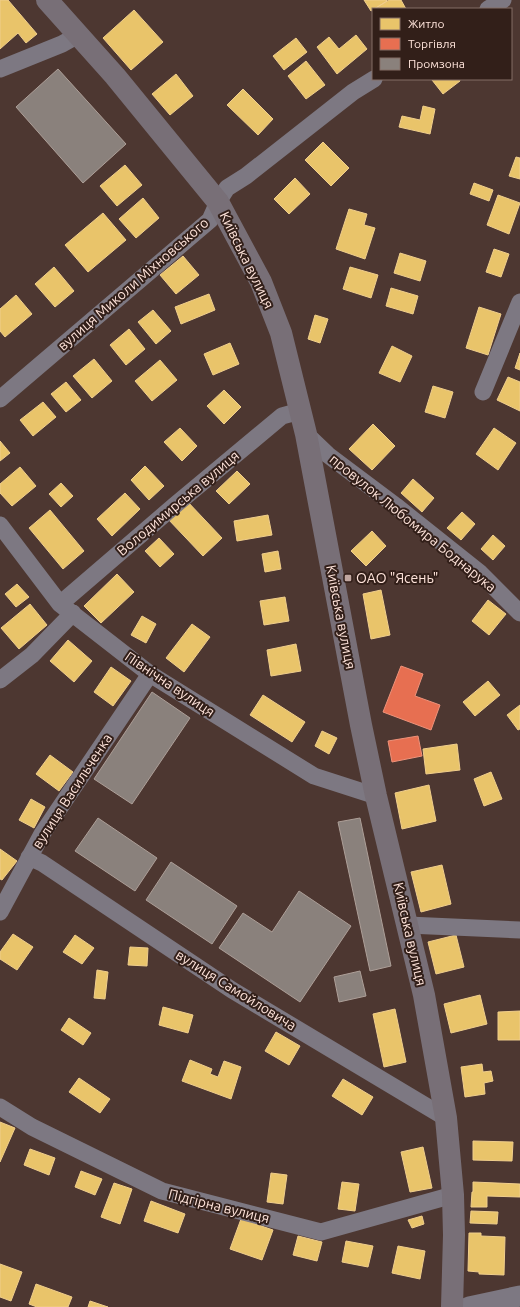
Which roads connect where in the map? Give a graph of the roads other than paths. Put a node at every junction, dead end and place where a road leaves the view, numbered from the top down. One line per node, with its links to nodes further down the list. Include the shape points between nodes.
1 (47, 0): 4 (main road, Київська вулиця)
2 (503, 0): 3 (street)
3 (490, 8)
4 (78, 35): 5 (street, via 62,44); 7 (main road, Київська вулиця, via 115,76)
5 (0, 68)
6 (372, 80): 7 (street, вулиця Миколи Міхновського, via 227,188)
7 (218, 202): 10 (street, вулиця Миколи Міхновського, via 210,220); 11 (main road, Київська вулиця, via 261,282 281,333)
8 (520, 302): 9 (street)
9 (483, 392)
10 (0, 399)
11 (300, 411): 12 (main road, Київська вулиця); 14 (street, Володимирська вулиця, via 282,416 168,511)
12 (306, 434): 15 (street, провулок Любомира Боднарука, via 328,455 480,573); 18 (main road, Київська вулиця)
13 (0, 525): 14 (street, Північна вулиця)
14 (66, 608): 16 (street, Північна вулиця); 17 (street, Володимирська вулиця, via 32,654)
15 (520, 613)
16 (150, 674): 18 (street, Північна вулиця, via 314,776); 19 (street, вулиця Васильченка)
17 (0, 680)
18 (376, 796): 21 (main road, Київська вулиця)
19 (29, 857): 20 (street, вулиця Васильченка); 24 (street, вулиця Самойловича, via 42,863 232,990)
20 (0, 912)
21 (408, 925): 22 (street); 24 (main road, Київська вулиця, via 424,995)
22 (520, 930)
23 (0, 1107): 25 (street, Підгірна вулиця, via 32,1127 162,1191 321,1232)
24 (446, 1118): 25 (main road, Київська вулиця)
25 (452, 1195): 27 (main road, Київська вулиця)
26 (520, 1296): 28 (street)
27 (452, 1307)
28 (469, 1307)

